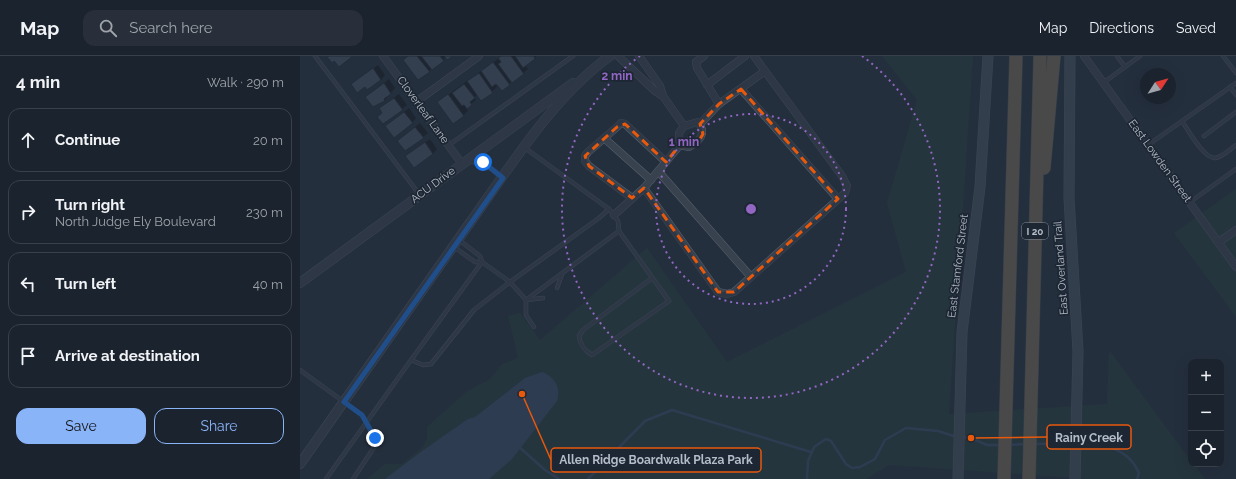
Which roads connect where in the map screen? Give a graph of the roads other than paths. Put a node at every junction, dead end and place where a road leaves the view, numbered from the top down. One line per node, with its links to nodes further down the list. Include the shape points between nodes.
1 (314, 56): 50 (lane)
2 (384, 56): 30 (street, Cloverleaf Lane)
3 (479, 56): 30 (street)
4 (573, 56): 41 (lane)
5 (618, 56): 29 (street)
6 (639, 56): 29 (street, via 660,86)
7 (704, 56): 25 (street, via 696,62)
8 (745, 56): 25 (street)
9 (754, 56): 21 (street)
10 (988, 56): 76 (main road, East Stamford Street, via 980,187 962,332)
11 (1016, 56): 79 (highway, I 20)
12 (1040, 56): 51 (highway, I 20)
13 (1054, 56): 51 (highway, via 1043,182)
14 (1070, 56): 81 (main road, East Overland Trail, via 1069,198 1077,315)
15 (1084, 56): 23 (street, East Lowden Street)
16 (1118, 56): 20 (lane)
17 (1140, 56): 20 (lane)
18 (1223, 56): 22 (lane)
19 (608, 58): 42 (street, via 573,89 546,119); 44 (street, ACU Drive)
20 (1125, 67): 23 (lane)
21 (765, 71): 27 (street); 53 (street, via 842,176 847,186)
22 (1236, 73)
23 (1103, 83): 39 (street, East Lowden Street)
24 (1236, 83): 26 (lane)
25 (707, 85): 31 (street)
26 (1230, 87): 28 (lane); 33 (lane)
27 (741, 89): 31 (street); 53 (street)
28 (1236, 95)
29 (663, 96): 35 (street)
30 (416, 102): 41 (street, Cloverleaf Lane)
31 (719, 104): 34 (street)
32 (1236, 112): 36 (lane)
33 (1182, 121): 39 (lane); 40 (lane, via 1205,154 1212,158 1221,156)
34 (700, 124): 35 (street, via 698,122); 38 (street, via 703,134 700,139 689,147)
35 (684, 126): 38 (street, via 679,133)
36 (1204, 136)
37 (604, 138): 43 (street, via 621,123 625,124); 48 (street); 52 (street, via 584,156 585,161)
38 (680, 145): 43 (street)
39 (1148, 145): 54 (street, East Lowden Street)
40 (1236, 145)
41 (448, 146): 44 (street, Cloverleaf Lane)
42 (525, 148): 47 (street); 55 (lane)
43 (666, 162): 46 (street)
44 (462, 164): 47 (lane, via 483,162); 50 (street, ACU Drive)
45 (1236, 169): 54 (lane)
46 (658, 171): 48 (street); 63 (street)
47 (503, 178): 59 (street)
48 (651, 180): 49 (street)
49 (644, 188): 52 (street); 63 (street, via 718,292 734,292)
50 (420, 195): 66 (street, ACU Drive)
51 (1036, 195): 80 (highway, I 20)
52 (632, 198): 55 (street)
53 (838, 198): 63 (street)
54 (1190, 202): 58 (street, East Lowden Street)
55 (611, 212): 57 (lane, via 618,221); 65 (lane)
56 (1236, 230): 58 (street)
57 (619, 231): 62 (lane); 64 (lane)
58 (1218, 242): 61 (street, East Lowden Street)
59 (456, 243): 60 (lane, via 480,256); 60 (lane, via 475,262); 73 (street)
60 (482, 262): 65 (lane); 71 (lane)
61 (1236, 266)
62 (562, 273): 67 (lane); 69 (lane)
63 (750, 277)
64 (652, 278): 64 (lane, via 583,330 579,336 580,343 587,352 592,355 669,301)
65 (510, 282): 69 (lane); 71 (lane, via 474,310 434,362 427,366)
66 (300, 283)
67 (557, 288)
68 (543, 298): 69 (lane)
69 (526, 300): 70 (lane, via 526,315)
70 (534, 327)
71 (411, 360): 74 (lane)
72 (300, 370): 73 (lane)
73 (344, 402): 74 (lane); 75 (street)
74 (367, 421): 77 (lane); 78 (lane, via 376,446)
75 (300, 464)
76 (958, 478)
77 (326, 479)
78 (353, 479)
79 (1004, 479)
80 (1029, 479)
81 (1075, 479)

